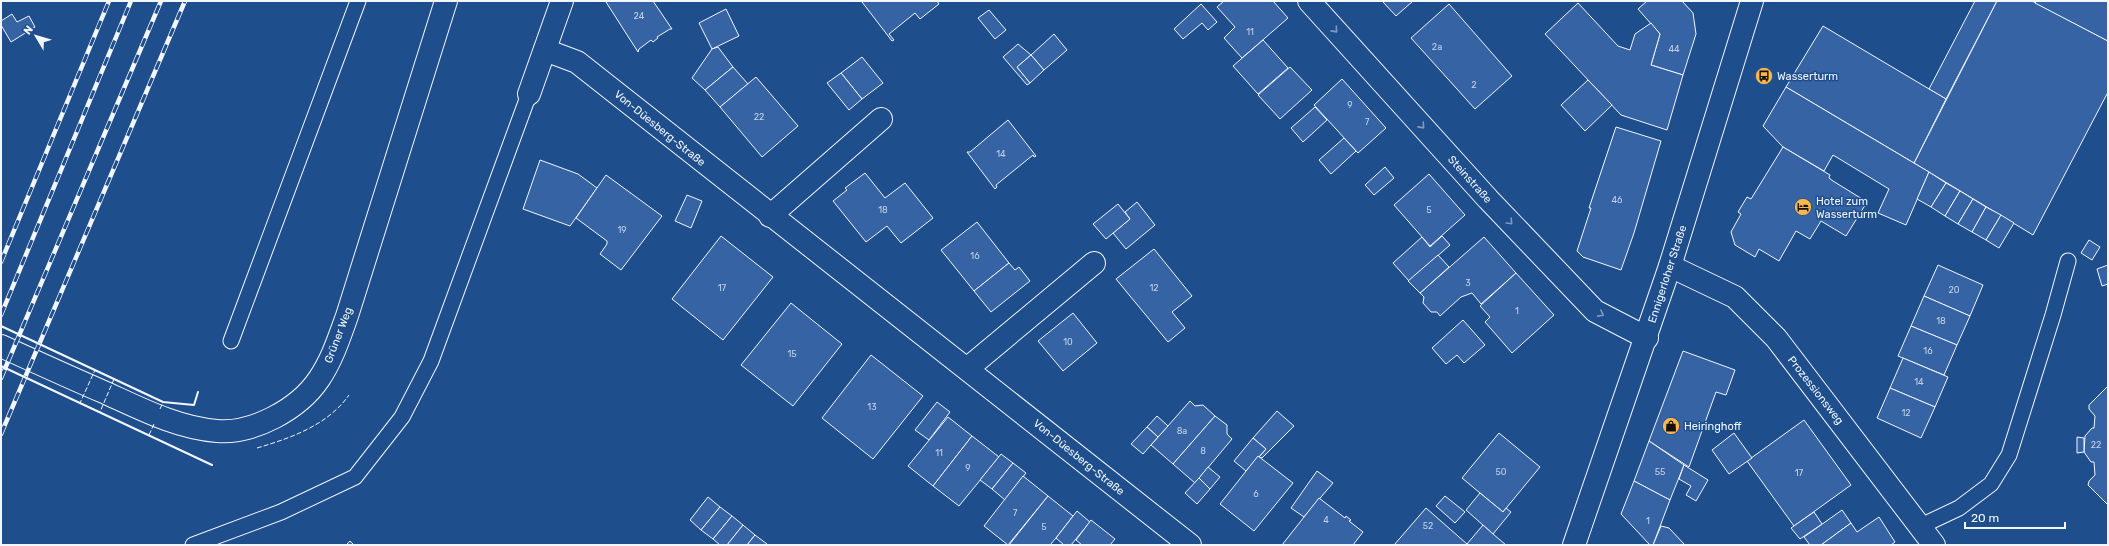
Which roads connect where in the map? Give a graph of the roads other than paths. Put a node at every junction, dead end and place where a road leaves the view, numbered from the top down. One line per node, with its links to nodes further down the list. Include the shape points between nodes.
1 (358, 1): 14 (lane)
2 (446, 1): 15 (street, Grüner Weg, via 347,316 331,359 318,381 301,398 264,421 245,428 218,431 159,418)
3 (562, 1): 6 (street)
4 (1309, 1): 13 (street, Steinstraße, one-way to 13, via 1488,199 1595,311)
5 (1752, 1): 12 (street, Ennigerloher Straße)
6 (545, 50): 7 (street); 9 (street, Von-Düesberg-Straße, via 577,62)
7 (529, 94): 19 (lane, via 432,361 402,417 355,478 281,512)
8 (881, 119): 9 (street)
9 (770, 216): 16 (street, Von-Düesberg-Straße)
10 (2068, 261): 17 (lane, via 2009,455 1991,484 1959,508)
11 (1094, 263): 16 (street)
12 (1670, 266): 13 (street, Ennigerloher Straße); 17 (street, Prozessionsweg, via 1735,297 1776,338)
13 (1647, 338): 18 (street, Ennigerloher Straße)
14 (231, 342)
15 (1, 346)
16 (968, 368): 20 (street, Von-Düesberg-Straße)
17 (1921, 526): 21 (street, Prozessionsweg)
18 (1576, 544)
19 (193, 545)
20 (1190, 545)
21 (1934, 545)

